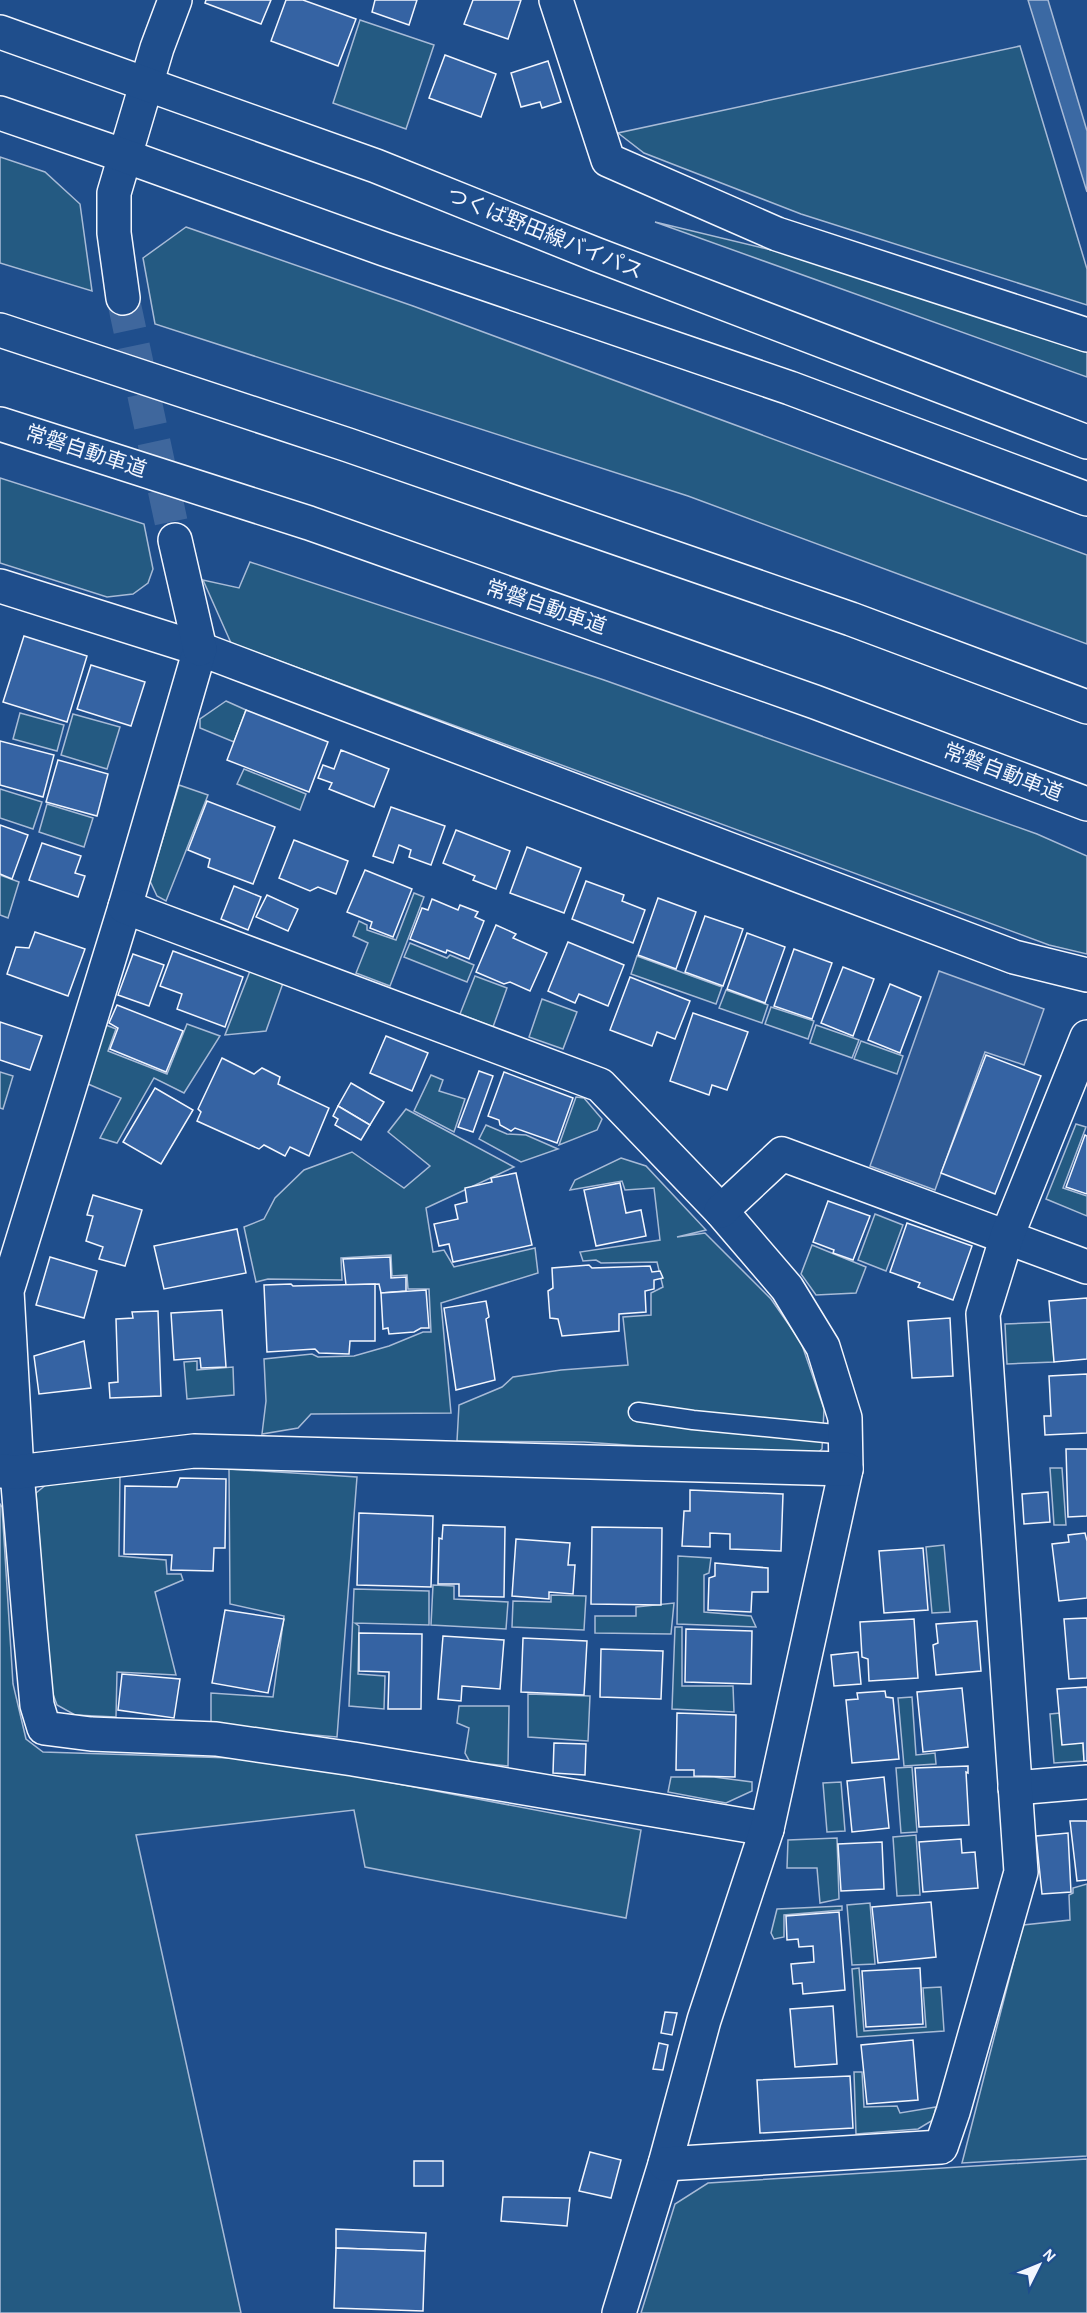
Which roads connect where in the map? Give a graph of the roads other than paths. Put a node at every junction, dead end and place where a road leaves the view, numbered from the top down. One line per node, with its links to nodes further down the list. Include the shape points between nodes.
1 (175, 0): 4 (main road)
2 (556, 0): 9 (main road, via 608,160 777,234)
3 (0, 32): 4 (main road, つくば野田線バイパス)
4 (147, 83): 6 (main road); 11 (main road, つくば野田線バイパス, via 376,166)
5 (0, 113): 6 (main road)
6 (125, 156): 7 (main road, via 114,193 114,233); 12 (main road, via 790,388)
7 (123, 298)
8 (0, 330): 16 (main road, via 840,615)
9 (1087, 335)
10 (0, 424): 17 (main road, 常磐自動車道, via 309,523 815,702)
11 (1087, 442)
12 (1087, 499)
13 (175, 540): 15 (main road)
14 (0, 586): 15 (main road)
15 (200, 649): 18 (main road); 19 (main road, via 1014,957)
16 (1087, 707)
17 (1087, 804)
18 (125, 908): 21 (main road, via 600,1085); 27 (main road, via 7,1291)
19 (1087, 975)
20 (1087, 1037): 22 (main road)
21 (721, 1211): 22 (main road, via 782,1154); 25 (main road, via 787,1288 823,1347 845,1418)
22 (1007, 1236): 23 (main road); 29 (main road, via 983,1314)
23 (1087, 1267)
24 (638, 1412): 25 (lane)
25 (845, 1435): 26 (main road)
26 (846, 1469): 27 (main road, via 194,1451); 30 (main road)
27 (9, 1472): 30 (main road, via 37,1705 44,1728 91,1734 216,1738)
28 (1087, 1782): 29 (main road)
29 (1015, 1788): 31 (main road, via 1021,1872 941,2147)
30 (767, 1829): 31 (main road, via 704,2020)
31 (665, 2164): 32 (main road)
32 (619, 2313)

